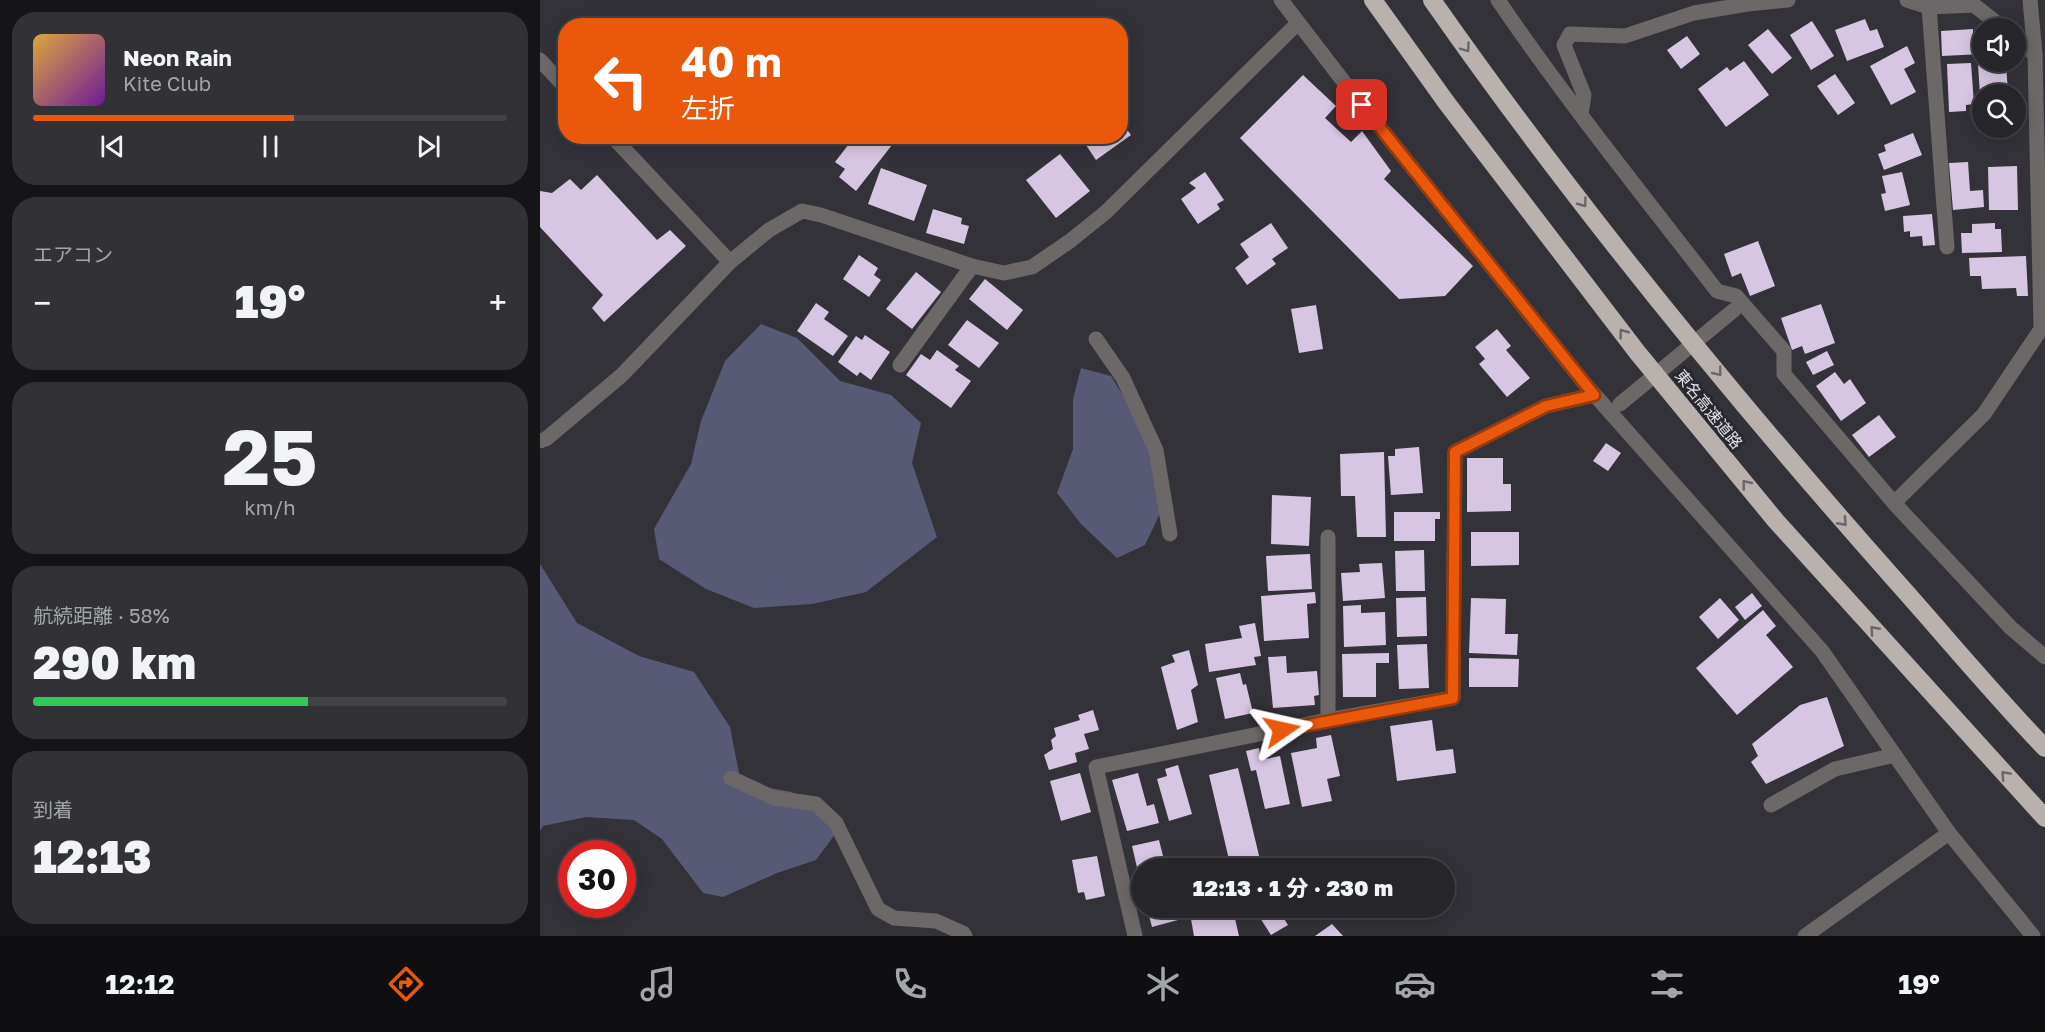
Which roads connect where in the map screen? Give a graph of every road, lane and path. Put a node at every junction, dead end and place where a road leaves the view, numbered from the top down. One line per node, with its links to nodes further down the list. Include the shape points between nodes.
1 (1281, 0): 10 (street)
2 (1373, 0): 36 (highway, 東名高速道路, one-way to 2, via 1747,486 1637,352)
3 (1432, 0): 32 (highway, 東名高速道路, one-way to 32, via 1652,291 1811,485)
4 (1498, 0): 15 (street)
5 (1788, 0): 15 (street, via 1694,13 1625,36 1570,34 1564,45 1584,95)
6 (1907, 0): 8 (street)
7 (2030, 0): 12 (street)
8 (1929, 7): 9 (street, via 1974,5); 18 (street)
9 (1990, 18)
10 (1298, 23): 20 (street, via 1106,212 1070,241 1032,267 1004,273); 24 (street)
11 (2026, 46): 12 (street)
12 (2036, 54): 17 (street)
13 (540, 60): 14 (street)
14 (558, 79)
15 (1581, 114): 27 (street, via 1717,291 1736,296 1784,351 1784,374)
16 (619, 144): 19 (street)
17 (2042, 232): 27 (street, via 2041,329 1984,414)
18 (1947, 247)
19 (730, 262): 20 (street, via 769,230 802,211); 26 (street, via 622,375)
20 (972, 266): 23 (street)
21 (1734, 310): 25 (street)
22 (1096, 339): 28 (street, via 1123,378 1155,450)
23 (900, 365)
24 (1594, 395): 31 (street, via 1546,406 1455,452 1453,698); 33 (street, via 1822,651)
25 (1620, 404)
26 (540, 441)
27 (1894, 503): 30 (street, via 2012,628)
28 (1170, 534)
29 (1328, 537): 31 (street)
30 (2045, 657)
31 (1328, 720): 39 (street, via 1096,767)
32 (2045, 748)
33 (1895, 755): 35 (street, via 1835,769); 37 (street)
34 (731, 778): 38 (street, via 774,798 816,804 836,823 878,909 894,918 936,921)
35 (1771, 805)
36 (2045, 818)
37 (1949, 832): 40 (street); 41 (street)
38 (965, 936)
39 (1135, 936)
40 (1805, 936)
41 (2032, 936)

